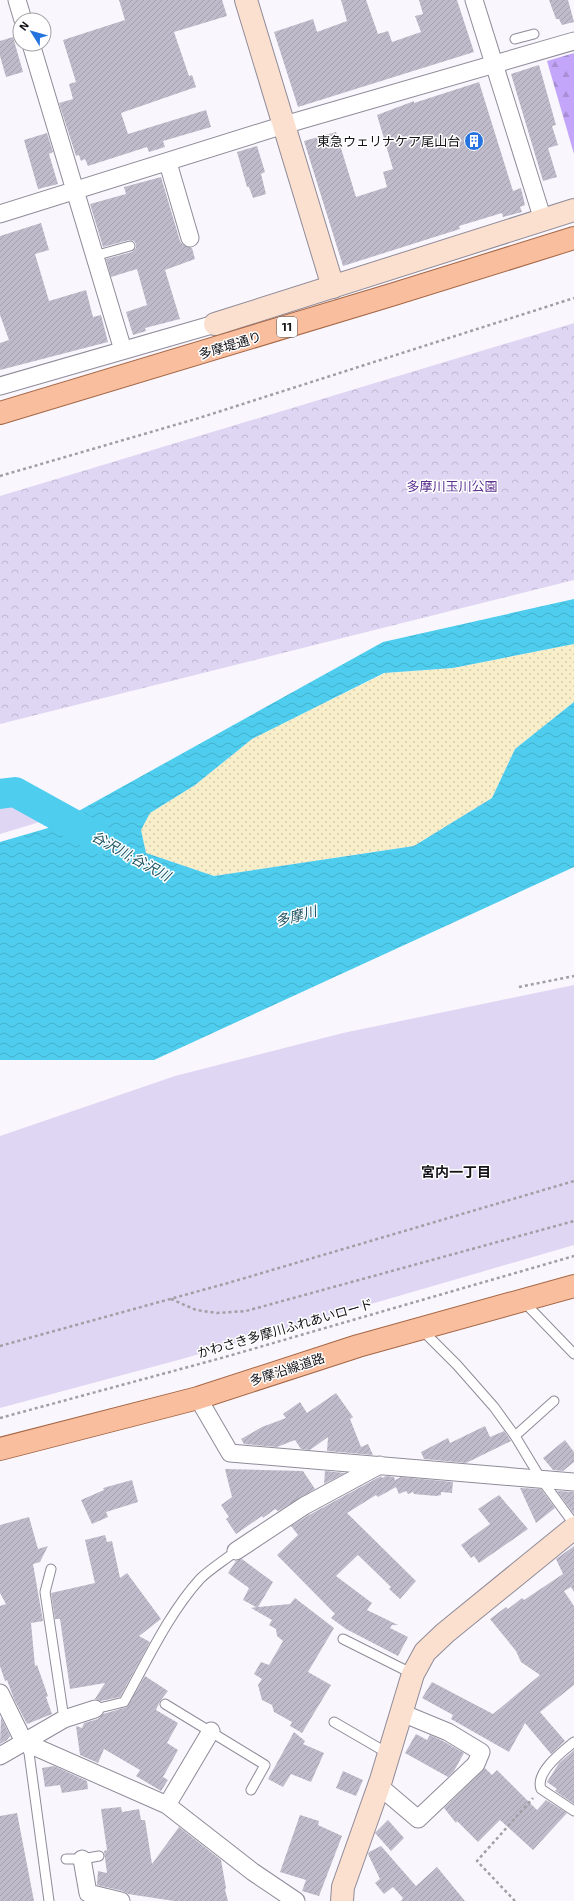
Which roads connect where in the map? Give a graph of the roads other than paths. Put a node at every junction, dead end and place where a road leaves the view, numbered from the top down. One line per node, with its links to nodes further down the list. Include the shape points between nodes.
1 (17, 0): 4 (street)
2 (246, 0): 10 (street)
3 (474, 0): 9 (street)
4 (21, 12)
5 (534, 34): 6 (lane)
6 (515, 39)
7 (574, 41): 9 (street)
8 (32, 52): 12 (street)
9 (495, 64): 10 (street); 15 (street)
10 (284, 125): 11 (street); 20 (street)
11 (168, 163): 12 (street); 16 (street)
12 (75, 191): 14 (street); 19 (street)
13 (574, 210): 15 (street)
14 (0, 214)
15 (543, 220): 20 (street)
16 (190, 238)
17 (574, 238): 24 (main road, 多摩堤通り / 11)
18 (130, 246): 19 (lane)
19 (94, 256): 22 (street)
20 (333, 287): 21 (street)
21 (215, 324): 22 (street)
22 (123, 350): 23 (street)
23 (0, 386)
24 (0, 413)
25 (574, 1286): 26 (main road, 多摩沿線道路)
26 (523, 1301): 27 (main road, 多摩沿線道路); 28 (lane)
27 (420, 1328): 29 (main road, 多摩沿線道路); 31 (lane, via 494,1407)
28 (574, 1354)
29 (198, 1398): 32 (main road, 多摩沿線道路); 33 (street, via 230,1453)
30 (554, 1402): 31 (lane)
31 (515, 1436): 34 (lane)
32 (0, 1449)
33 (380, 1465): 34 (street); 37 (street, via 304,1506)
34 (542, 1479): 35 (street); 36 (lane)
35 (574, 1482)
36 (573, 1531): 40 (street, via 445,1633 425,1652)
37 (236, 1551): 43 (lane, via 201,1579 181,1605 124,1702)
38 (51, 1569): 45 (lane, via 45,1592)
39 (343, 1639): 40 (lane)
40 (413, 1674): 44 (street)
41 (0, 1693): 48 (street)
42 (165, 1704): 47 (lane)
43 (95, 1709): 45 (street)
44 (402, 1713): 50 (street); 52 (street, via 448,1732 481,1752 476,1764 418,1819)
45 (64, 1719): 48 (street)
46 (334, 1722): 50 (lane)
47 (211, 1731): 53 (lane, via 265,1765); 54 (street)
48 (24, 1742): 51 (street); 54 (street); 58 (lane, via 29,1753)
49 (574, 1742): 55 (lane, via 557,1755 541,1776 539,1783 541,1789)
50 (389, 1754): 52 (street)
51 (0, 1756)
52 (378, 1785): 61 (street, via 342,1887)
53 (251, 1790)
54 (167, 1805): 60 (street, via 253,1872)
55 (574, 1811)
56 (99, 1856): 57 (lane)
57 (74, 1859): 59 (street, via 88,1893)
58 (49, 1901)
59 (121, 1901)
60 (296, 1901)
61 (342, 1901)

